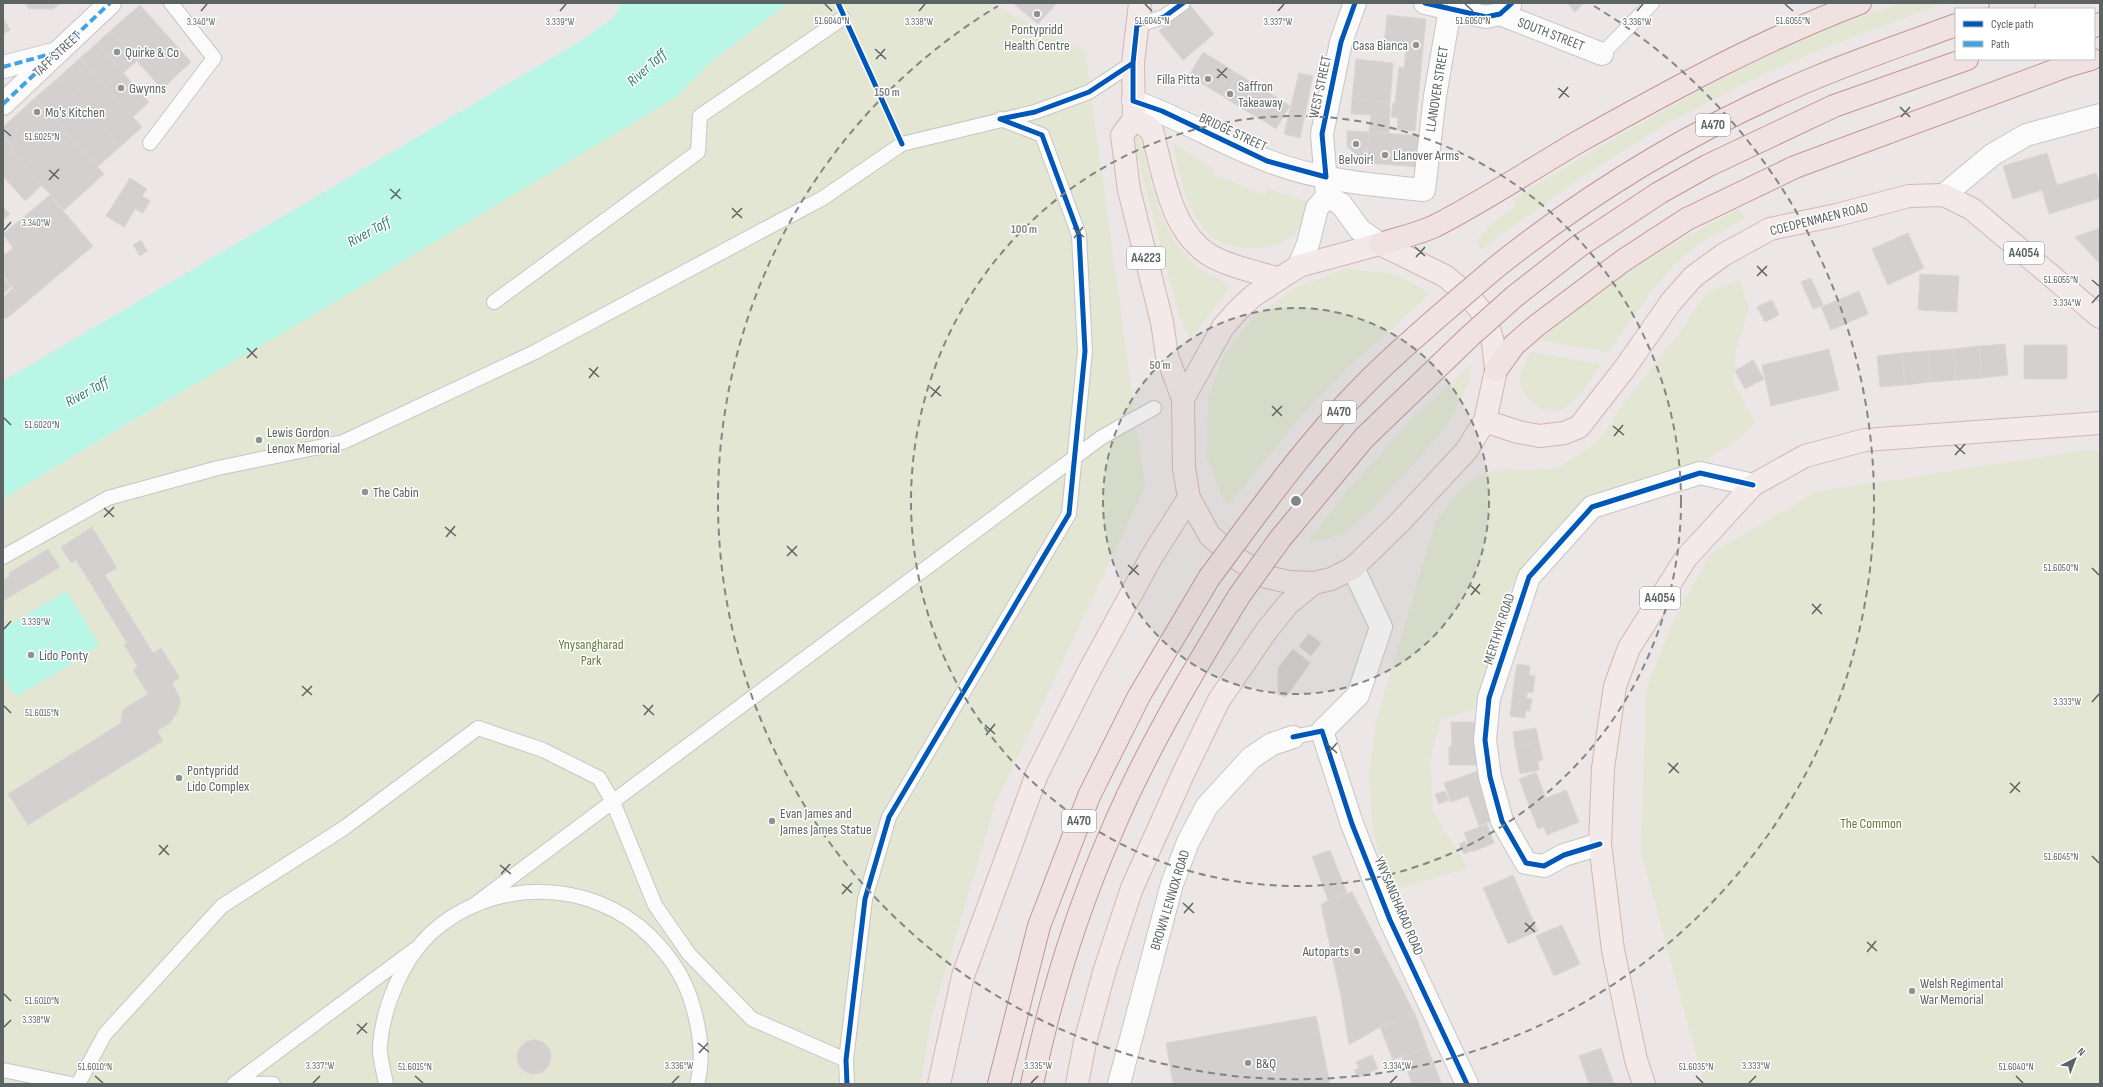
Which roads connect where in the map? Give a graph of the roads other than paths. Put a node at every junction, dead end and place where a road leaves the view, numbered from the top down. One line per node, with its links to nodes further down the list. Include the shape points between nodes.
1 (110, 3): 15 (street, TAFF STREET)
2 (171, 3): 25 (lane, via 214,58)
3 (1140, 3): 13 (main road)
4 (1183, 3): 13 (lane, via 1164,18)
5 (1355, 3): 26 (street, WEST STREET, via 1341,42 1322,134)
6 (1652, 3): 16 (lane)
7 (1860, 3): 28 (highway, via 1808,24 1655,98 1433,226)
8 (2024, 3): 10 (highway)
9 (1436, 5): 11 (street, SOUTH STREET, via 1486,17); 26 (street, LLANOVER STREET, via 1435,96 1424,190 1352,183)
10 (2004, 8)
11 (1506, 9): 16 (street, SOUTH STREET)
12 (843, 18): 31 (lane, via 700,116 698,152)
13 (1137, 25): 19 (main road)
14 (1955, 25): 60 (highway, A470, bridge, via 1817,76 1698,133 1611,184 1544,228 1494,268 1367,382 1319,434 1209,578 1139,696 1089,796 1039,926)
15 (60, 52): 20 (street); 21 (street, TAFF STREET)
16 (1602, 54)
17 (1964, 60): 61 (highway, A470, bridge, via 1834,106 1707,166 1659,193 1580,246 1515,296 1364,438 1280,540 1239,596 1184,686 1141,768 1111,832 1079,912 1052,1002)
18 (2088, 60): 33 (highway, via 1795,167 1687,219 1624,260 1536,326 1514,345)
19 (1133, 63): 22 (main road); 24 (lane, via 1089,92 1035,112)
20 (3, 67)
21 (3, 104)
22 (1134, 110): 26 (street, BRIDGE STREET, via 1162,111); 30 (main road, via 1152,130 1173,206 1185,230 1196,244 1216,259); 34 (main road, A4223, via 1122,134 1129,190 1162,322 1167,356)
23 (2100, 115): 27 (street, via 2026,135 1992,155)
24 (1000, 119): 38 (lane, via 1042,135 1079,235 1085,351); 41 (lane, via 902,144 823,198 535,352 343,442 218,468 108,498)
25 (150, 144)
26 (1326, 187): 28 (street, via 1360,230); 29 (street)
27 (1944, 195): 32 (main road, A4054, via 1972,209); 36 (main road, COEDPENMAEN ROAD / A4054, via 1909,196 1770,229 1723,254 1693,277 1671,302 1625,368 1579,427 1564,433 1540,436)
28 (1380, 244): 29 (main road); 33 (main road, via 1445,276 1468,295 1485,316)
29 (1299, 266): 30 (main road)
30 (1278, 278): 34 (main road, via 1253,296 1223,327)
31 (494, 302)
32 (2100, 317)
33 (1496, 370): 36 (main road)
34 (1183, 399): 40 (main road, via 1184,469)
35 (1154, 408): 38 (lane, via 1102,437)
36 (1485, 421): 42 (main road, via 1466,451 1399,523)
37 (2100, 423): 39 (main road, A4054, via 1865,440 1805,456)
38 (1074, 458): 46 (lane); 50 (lane, via 1069,514 889,817 865,899)
39 (1753, 485): 47 (main road, A4054, via 1686,558 1629,648 1615,686 1609,720 1603,768); 47 (street, MERTHYR ROAD, via 1700,473 1592,507 1529,577 1489,698 1485,740 1490,777 1502,821 1526,863 1544,866 1564,855)
40 (1189, 498): 43 (main road, via 1210,536 1238,560 1267,577 1289,582); 59 (main road, via 1144,570 1036,774 963,976)
41 (3, 558)
42 (1352, 568): 43 (main road, via 1331,579); 44 (street, via 1381,627 1358,695)
43 (1314, 583): 62 (main road, via 1288,604 1267,630 1219,700 1184,772 1132,888 1110,954)
44 (1322, 731): 45 (lane); 64 (street, YNYSANGHARAD ROAD, via 1352,824 1390,920)
45 (1293, 737): 63 (street, BROWN LENNOX ROAD, via 1272,744 1251,758 1207,806 1188,842 1172,884)
46 (612, 802): 48 (lane); 50 (lane, via 655,905 689,954 752,1019); 53 (lane, via 599,778 543,750 478,728 344,828 222,906 105,1034)
47 (1600, 844): 65 (main road, A4054, via 1613,950 1636,1060)
48 (474, 905): 49 (lane, via 451,918); 57 (lane, via 515,893 557,892 598,902 636,922 667,952 689,989 700,1031 700,1074)
49 (419, 946): 54 (lane); 56 (lane, via 391,993 380,1046)
50 (846, 1060): 58 (lane)
51 (3, 1070): 52 (lane)
52 (72, 1084)
53 (78, 1084)
54 (235, 1084): 55 (lane)
55 (273, 1084)
56 (386, 1084)
57 (697, 1084)
58 (846, 1084)
59 (939, 1084)
60 (999, 1084)
61 (1032, 1084)
62 (1077, 1084)
63 (1119, 1084)
64 (1467, 1084)
65 (1644, 1084)

